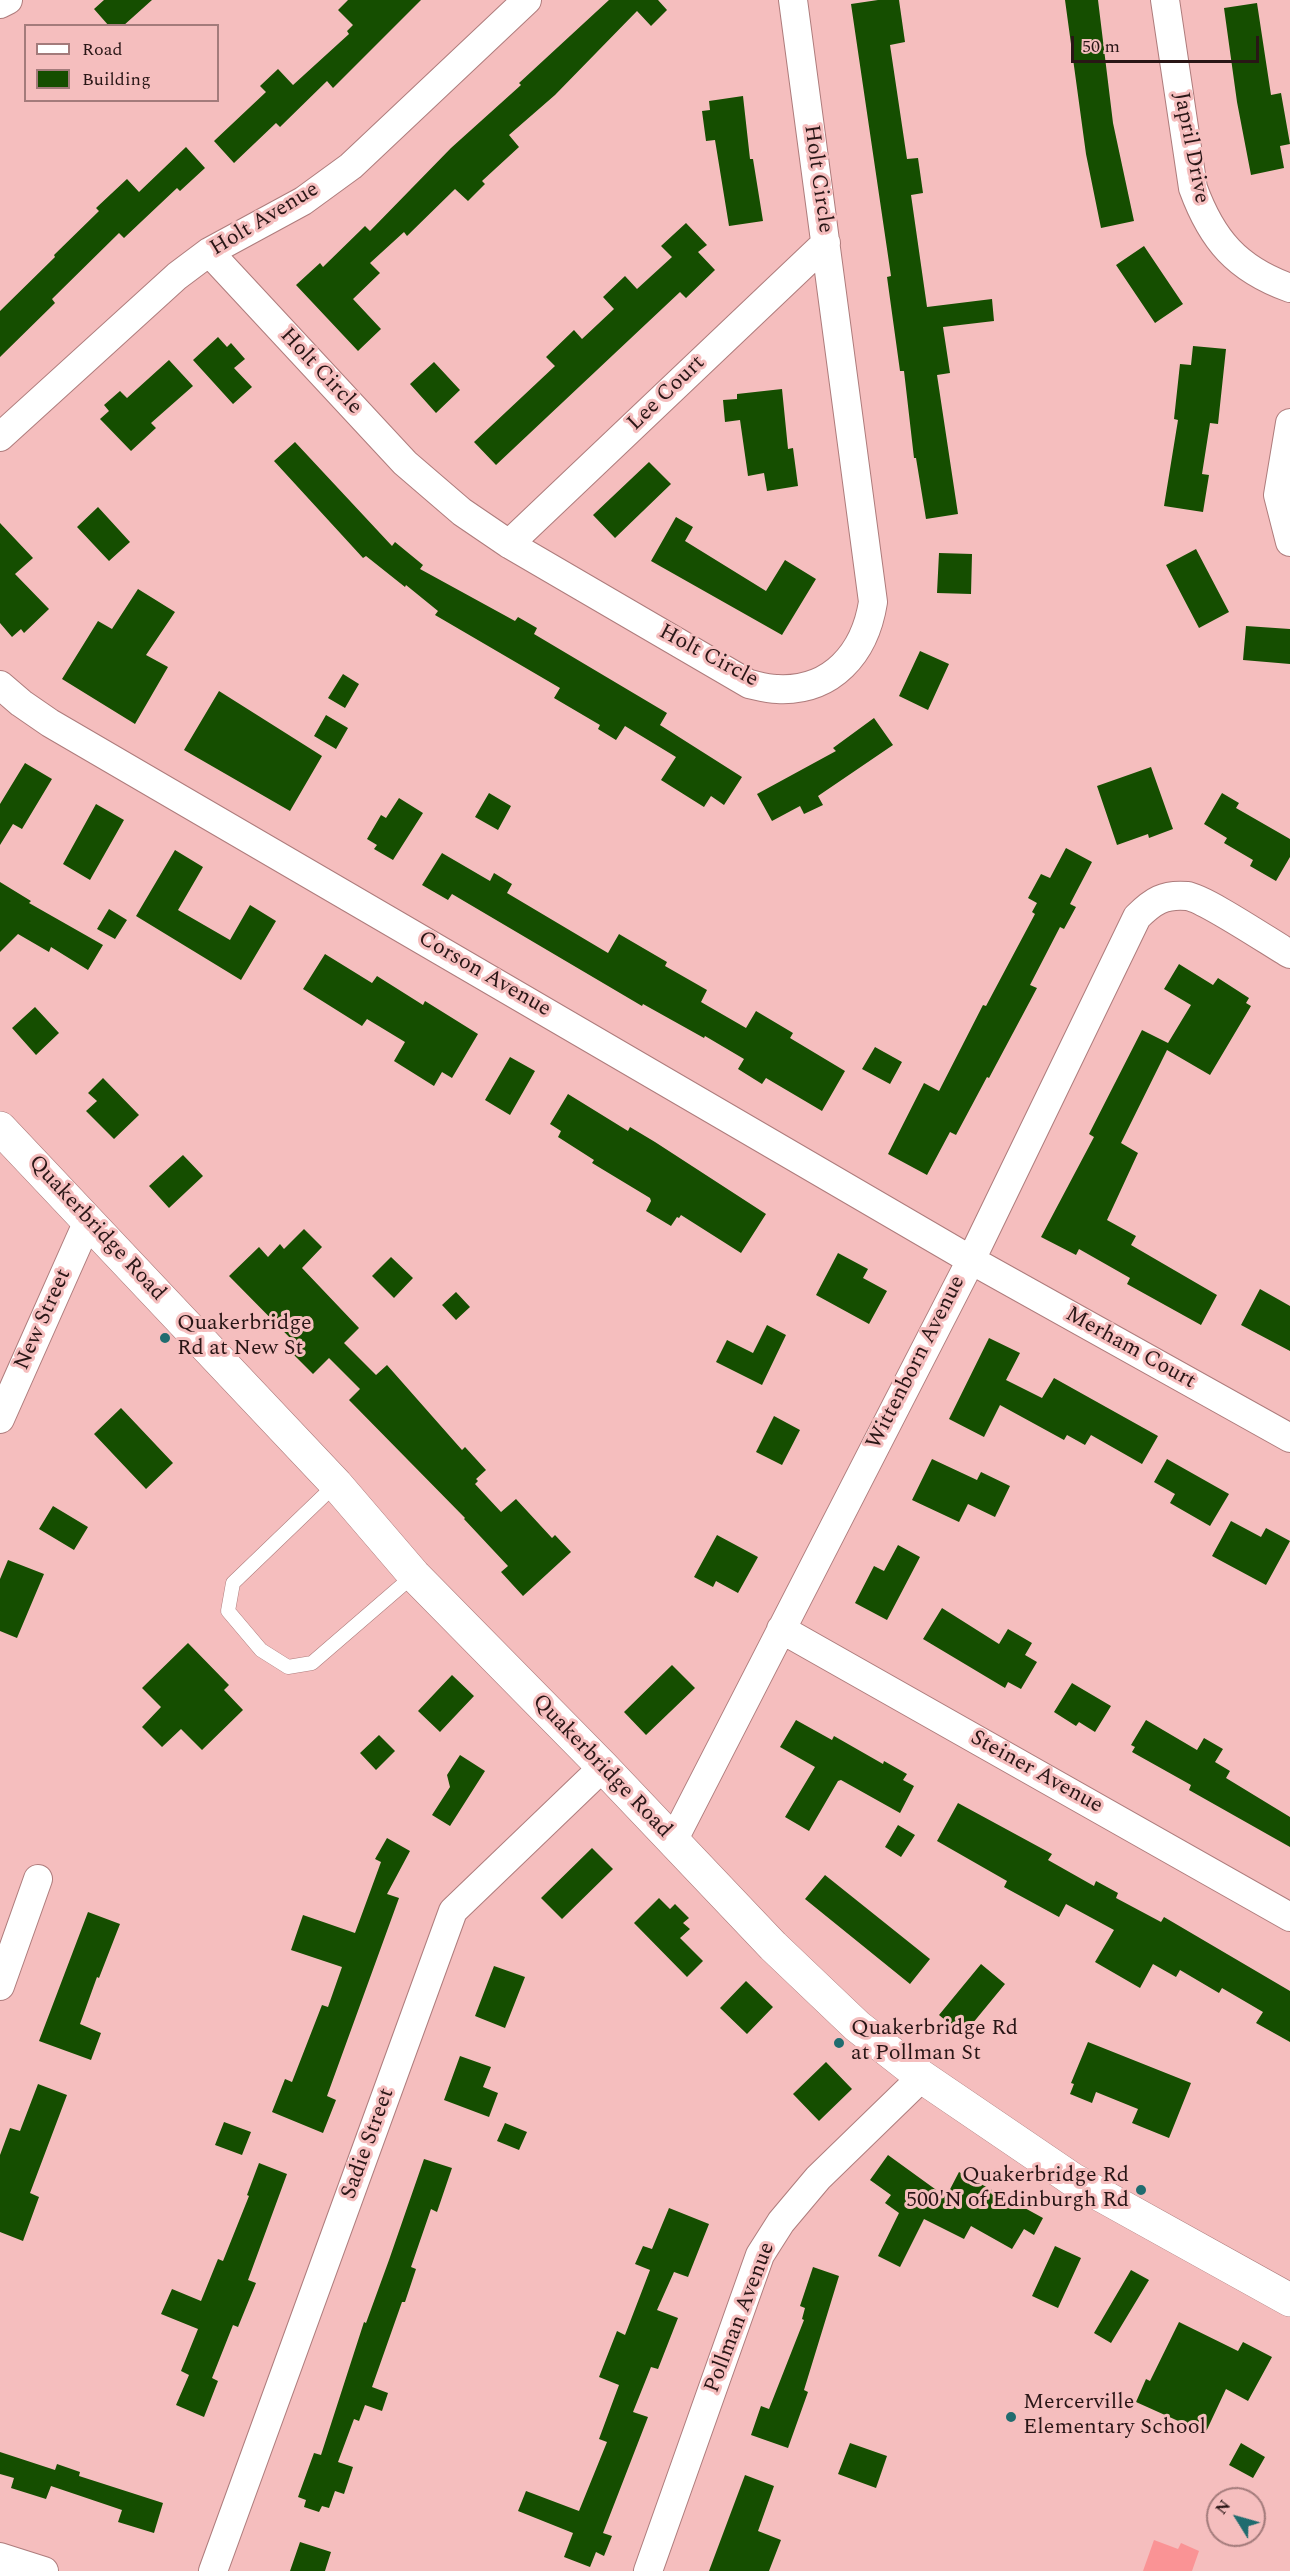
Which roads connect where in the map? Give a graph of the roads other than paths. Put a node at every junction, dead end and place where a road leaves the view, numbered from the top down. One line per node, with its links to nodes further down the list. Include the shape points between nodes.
1 (8, 0): 5 (street)
2 (527, 0): 7 (street, Holt Avenue, via 351,166 303,201)
3 (793, 0): 6 (street, Holt Circle)
4 (1166, 0): 8 (street, Japril Drive, via 1193,188 1203,216 1219,242 1239,262)
5 (0, 4)
6 (826, 243): 12 (street, Lee Court); 12 (street, Holt Circle, via 873,602 870,624 860,646 845,664 826,678 801,688 776,690 749,684)
7 (209, 252): 10 (street, Holt Avenue, via 177,276); 12 (street, Holt Circle, via 405,463 462,512)
8 (1290, 288)
9 (1290, 423): 11 (street, via 1278,495)
10 (0, 437)
11 (1290, 542)
12 (509, 544)
13 (0, 685): 17 (street, Corson Avenue, via 50,723)
14 (1290, 954): 17 (street, Wittenborn Avenue, via 1190,896 1151,902 1137,917)
15 (0, 1128): 16 (main road, Quakerbridge Road)
16 (88, 1221): 18 (street, New Street); 20 (main road, Quakerbridge Road)
17 (970, 1260): 19 (street, Merham Court); 22 (street, Wittenborn Avenue)
18 (0, 1419)
19 (1290, 1438)
20 (336, 1484): 21 (main road, Quakerbridge Road); 21 (lane, via 233,1583 228,1611 261,1650 288,1667 312,1663)
21 (414, 1575): 23 (main road, Quakerbridge Road)
22 (781, 1629): 24 (street, Wittenborn Avenue); 26 (street, Steiner Avenue)
23 (603, 1767): 24 (main road, Quakerbridge Road); 32 (street, Sadie Street, via 453,1911)
24 (673, 1841): 28 (main road, Quakerbridge Road, via 773,1946)
25 (38, 1879): 27 (street)
26 (1290, 1917)
27 (0, 1986)
28 (922, 2078): 29 (main road, Quakerbridge Road, via 1072,2179); 33 (street, Pollman Avenue, via 818,2178 781,2222 760,2255)
29 (1290, 2300)
30 (0, 2557): 31 (street)
31 (44, 2571)
32 (213, 2571)
33 (648, 2571)

